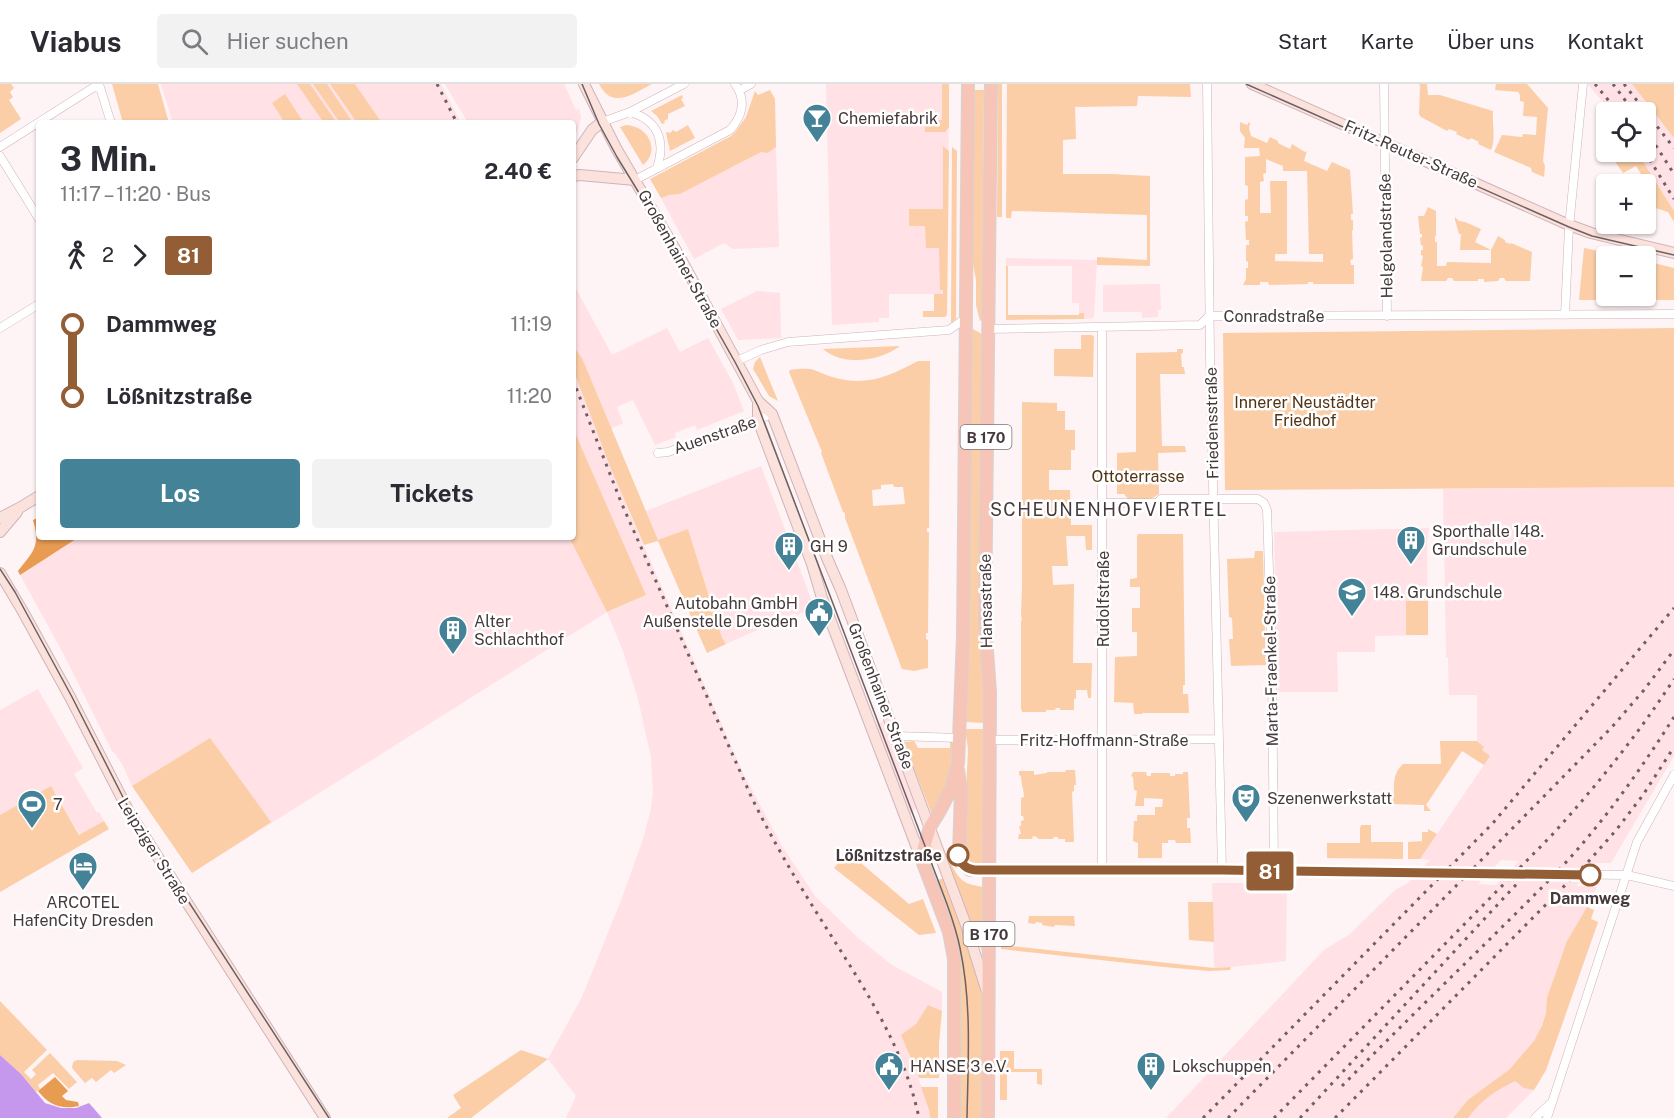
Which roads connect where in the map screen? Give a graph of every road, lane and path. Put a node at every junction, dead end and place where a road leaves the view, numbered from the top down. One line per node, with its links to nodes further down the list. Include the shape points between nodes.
1 (99, 84): 14 (street); 15 (street)
2 (584, 84): 16 (main road)
3 (684, 84): 13 (street)
4 (751, 84): 11 (street)
5 (968, 84): 33 (main road, Hansastraße / B 170)
6 (991, 84): 36 (main road, Hansastraße / B 170)
7 (1207, 84): 31 (street, Friedensstraße)
8 (1252, 84): 18 (main road, Fritz-Reuter-Straße)
9 (1384, 84): 18 (street, Helgolandstraße)
10 (1576, 84): 12 (street)
11 (738, 87): 22 (street, via 742,112 730,130)
12 (1583, 88): 26 (street)
13 (630, 112): 16 (street); 22 (street, via 640,115 658,132 661,146)
14 (42, 120)
15 (110, 120)
16 (602, 122): 20 (main road); 24 (main road, Großenhainer Straße)
17 (36, 124): 19 (street)
18 (1385, 143): 26 (main road, Fritz-Reuter-Straße); 32 (street, Helgolandstraße)
19 (0, 147)
20 (576, 154)
21 (0, 156): 25 (street)
22 (657, 168): 24 (street)
23 (576, 176): 24 (main road)
24 (635, 180): 37 (main road, Großenhainer Straße)
25 (36, 214)
26 (1569, 225): 27 (main road, Fritz-Reuter-Straße); 30 (street)
27 (1674, 253)
28 (36, 306): 35 (street)
29 (1674, 314): 30 (street, Conradstraße)
30 (1565, 315): 32 (street, Conradstraße)
31 (1209, 316): 32 (street, Conradstraße); 34 (street, Conradstraße, via 1200,325); 43 (street, Friedensstraße)
32 (1387, 316)
33 (966, 318): 36 (main road); 37 (street, via 949,330 788,342); 50 (main road, Hansastraße / B 170)
34 (1102, 327): 36 (street, Conradstraße); 44 (street, Rudolfstraße)
35 (0, 328)
36 (987, 329): 52 (main road, Hansastraße / B 170, via 985,622)
37 (737, 361): 38 (main road, Großenhainer Straße)
38 (758, 401): 39 (main road, Großenhainer Straße); 40 (main road, Großenhainer Straße)
39 (772, 414): 40 (street, Auenstraße); 49 (main road, Großenhainer Straße)
40 (758, 420): 41 (street, Auenstraße); 57 (main road, Großenhainer Straße)
41 (658, 453)
42 (36, 498): 45 (main road)
43 (1214, 498): 44 (street, Marta-Fraenkel-Straße); 51 (street, Friedensstraße); 61 (street, Marta-Fraenkel-Straße, via 1258,499 1267,510)
44 (1103, 503): 53 (street, Rudolfstraße)
45 (21, 507): 46 (main road); 47 (main road)
46 (0, 518)
47 (0, 532)
48 (1, 576): 66 (main road, Leipziger Straße, via 129,812)
49 (896, 736): 50 (street); 56 (main road, Großenhainer Straße)
50 (959, 738): 54 (main road, Hansastraße / B 170)
51 (1219, 739): 53 (street, Fritz-Hoffmann-Straße); 60 (street, Friedensstraße)
52 (995, 740): 53 (street, Fritz-Hoffmann-Straße); 58 (main road, Hansastraße / B 170)
53 (1103, 740): 59 (street, Rudolfstraße)
54 (957, 769): 56 (main road, Hansastraße / B 170, via 952,787); 58 (main road, via 962,790 960,862 970,870)
55 (1674, 775): 62 (street, via 1637,842)
56 (930, 827): 57 (main road, Hansastraße / B 170); 64 (main road, Großenhainer Straße)
57 (923, 863): 67 (main road, Hansastraße / B 170, via 953,947)
58 (989, 870): 59 (street); 64 (main road, Hansastraße / B 170)
59 (1102, 870): 60 (street)
60 (1222, 870): 61 (street)
61 (1274, 871): 62 (street)
62 (1627, 875): 63 (street); 65 (street)
63 (1674, 886)
64 (988, 998): 68 (main road, Hansastraße / B 170)
65 (1552, 1102): 69 (street); 70 (street)
66 (326, 1118)
67 (954, 1118)
68 (988, 1118)
69 (1534, 1118)
70 (1547, 1118)

